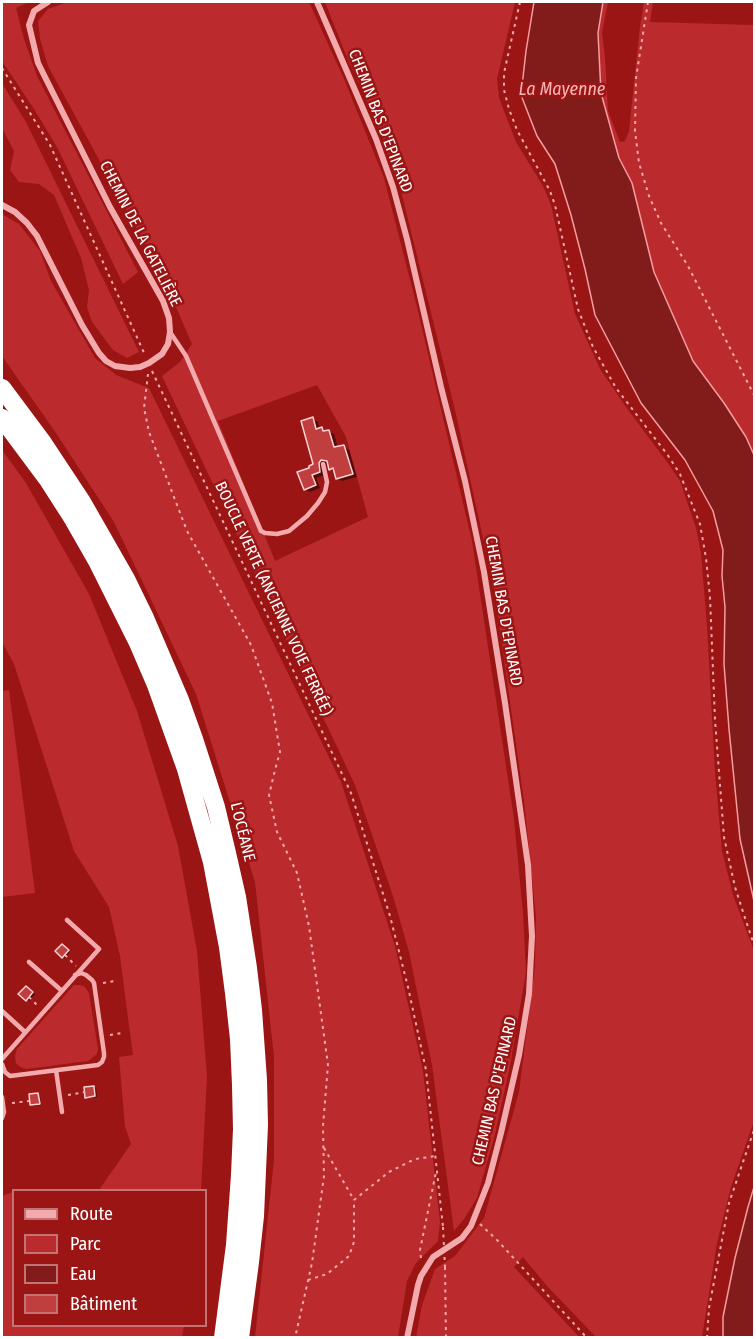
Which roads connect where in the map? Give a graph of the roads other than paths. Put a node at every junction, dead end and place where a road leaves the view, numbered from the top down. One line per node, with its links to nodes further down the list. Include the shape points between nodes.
1 (48, 2): 4 (street, CHEMIN DE LA GATELIÈRE, via 34,11 29,25 38,63 110,207 163,301)
2 (317, 2): 24 (street, CHEMIN BAS D'EPINARD, via 376,139 407,238 484,572 528,865 532,936 529,994 519,1055 488,1183 471,1226 425,1268 417,1285)
3 (2, 206): 4 (street, CHEMIN DE LA GATELIÈRE, via 15,212 37,236 82,324 106,361 130,368 149,363 162,354)
4 (170, 332): 7 (lane, via 186,356 261,531 288,531 307,516 325,492 327,482)
5 (2, 388): 23 (highway, L’OCÉANE, via 82,502 140,608 163,657 216,807 237,897 248,968 258,1080 255,1216)
6 (2, 418): 22 (highway, via 73,519 138,643 173,729 208,845 228,947 241,1085 240,1175)
7 (322, 464)
8 (67, 920): 10 (lane, via 99,949)
9 (29, 962): 11 (lane)
10 (75, 975): 11 (lane); 16 (lane, via 86,975 94,984 104,1057 98,1065)
11 (62, 991): 13 (lane)
12 (2, 1011): 13 (lane)
13 (25, 1032): 14 (lane)
14 (2, 1059)
15 (2, 1064): 17 (lane)
16 (56, 1070): 17 (lane); 20 (lane)
17 (3, 1074)
18 (2, 1097): 19 (lane)
19 (3, 1104): 21 (lane)
20 (62, 1112)
21 (2, 1118)
22 (223, 1338)
23 (240, 1338)
24 (407, 1338)

